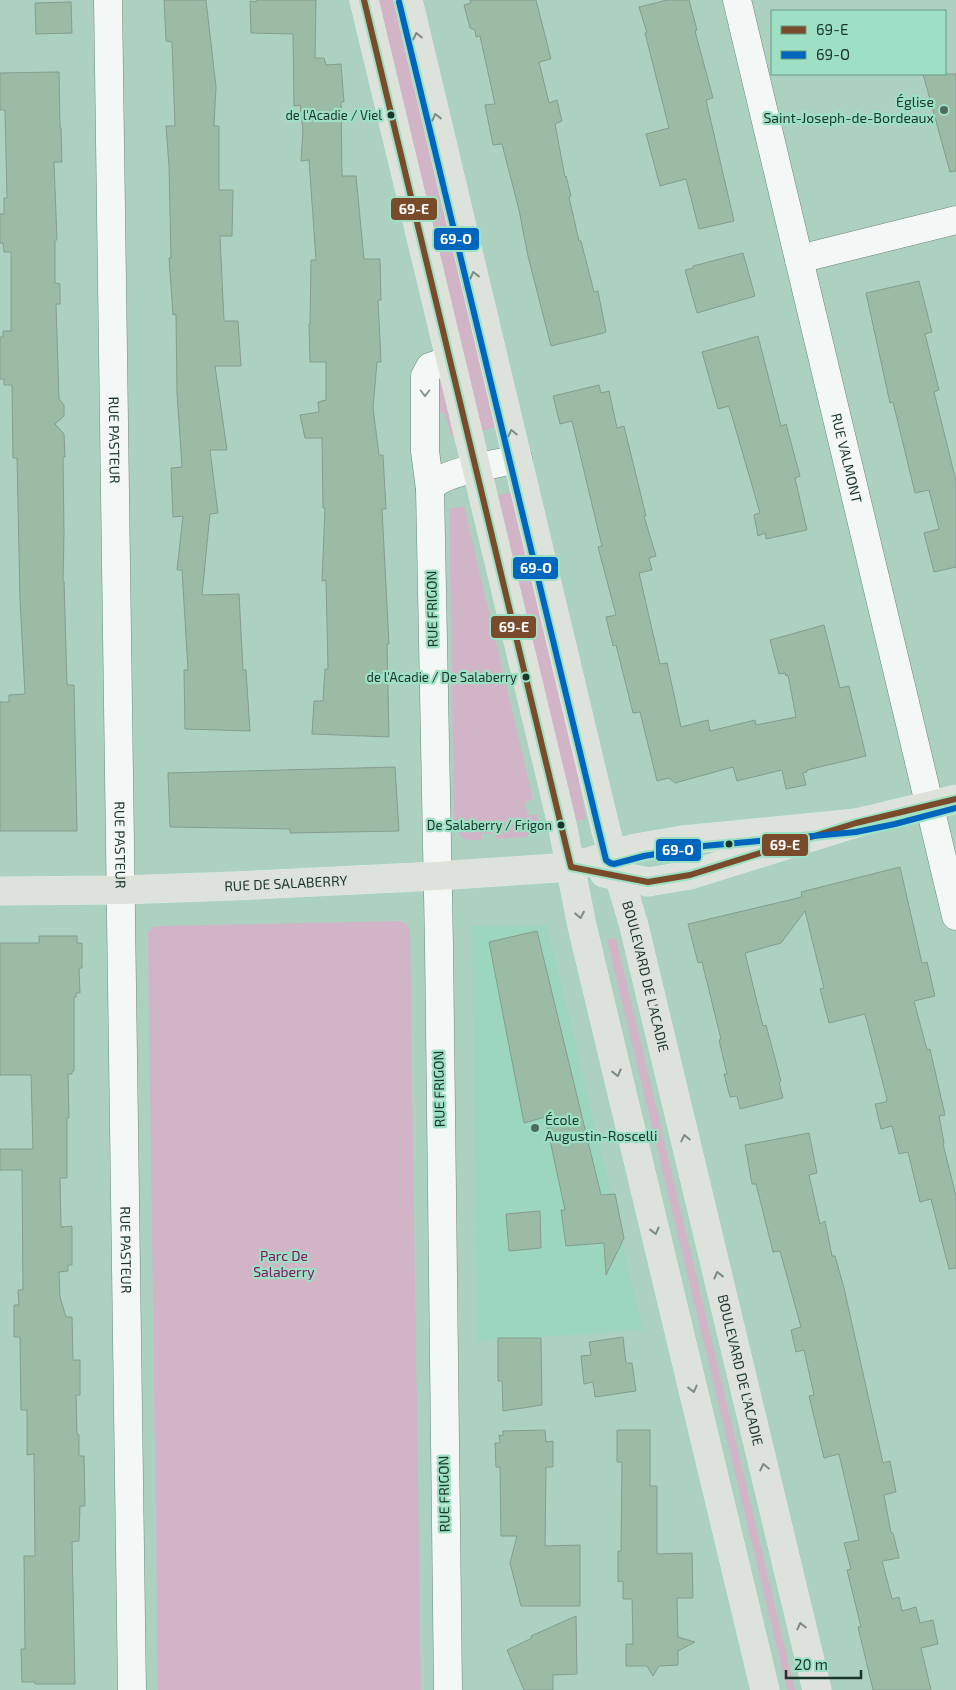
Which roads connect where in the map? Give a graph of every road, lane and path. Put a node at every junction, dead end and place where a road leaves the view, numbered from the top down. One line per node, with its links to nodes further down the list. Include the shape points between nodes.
1 (108, 0): 17 (street, RUE PASTEUR)
2 (364, 0): 7 (main road)
3 (408, 0): 8 (main road, BOULEVARD DE L'ACADIE, one-way to 3)
4 (737, 0): 6 (street, RUE VALMONT)
5 (956, 220): 6 (street)
6 (799, 259): 12 (street, RUE VALMONT)
7 (450, 360): 9 (main road); 10 (street, RUE FRIGON, one-way to 10, via 430,367 425,376 425,451)
8 (518, 459): 9 (street); 14 (main road, BOULEVARD DE L'ACADIE)
9 (476, 469): 10 (street, via 444,477); 15 (main road)
10 (430, 488): 16 (street, RUE FRIGON)
11 (956, 799): 12 (main road, RUE DE SALABERRY)
12 (930, 805): 13 (main road, RUE DE SALABERRY); 19 (street, RUE VALMONT)
13 (856, 823): 14 (main road, RUE DE SALABERRY, via 683,840 636,848); 14 (main road, RUE DE SALABERRY, via 690,875 648,882)
14 (616, 866): 15 (main road, RUE DE SALABERRY); 23 (main road, BOULEVARD DE L'ACADIE, one-way to 14, via 636,936)
15 (571, 867): 16 (main road, RUE DE SALABERRY); 22 (main road, one-way to 22, via 582,926)
16 (437, 876): 17 (main road, RUE DE SALABERRY); 21 (street, RUE FRIGON)
17 (121, 890): 18 (main road, RUE DE SALABERRY); 20 (street, RUE PASTEUR)
18 (0, 891)
19 (956, 916)
20 (132, 1690)
21 (448, 1690)
22 (765, 1690)
23 (816, 1690)

